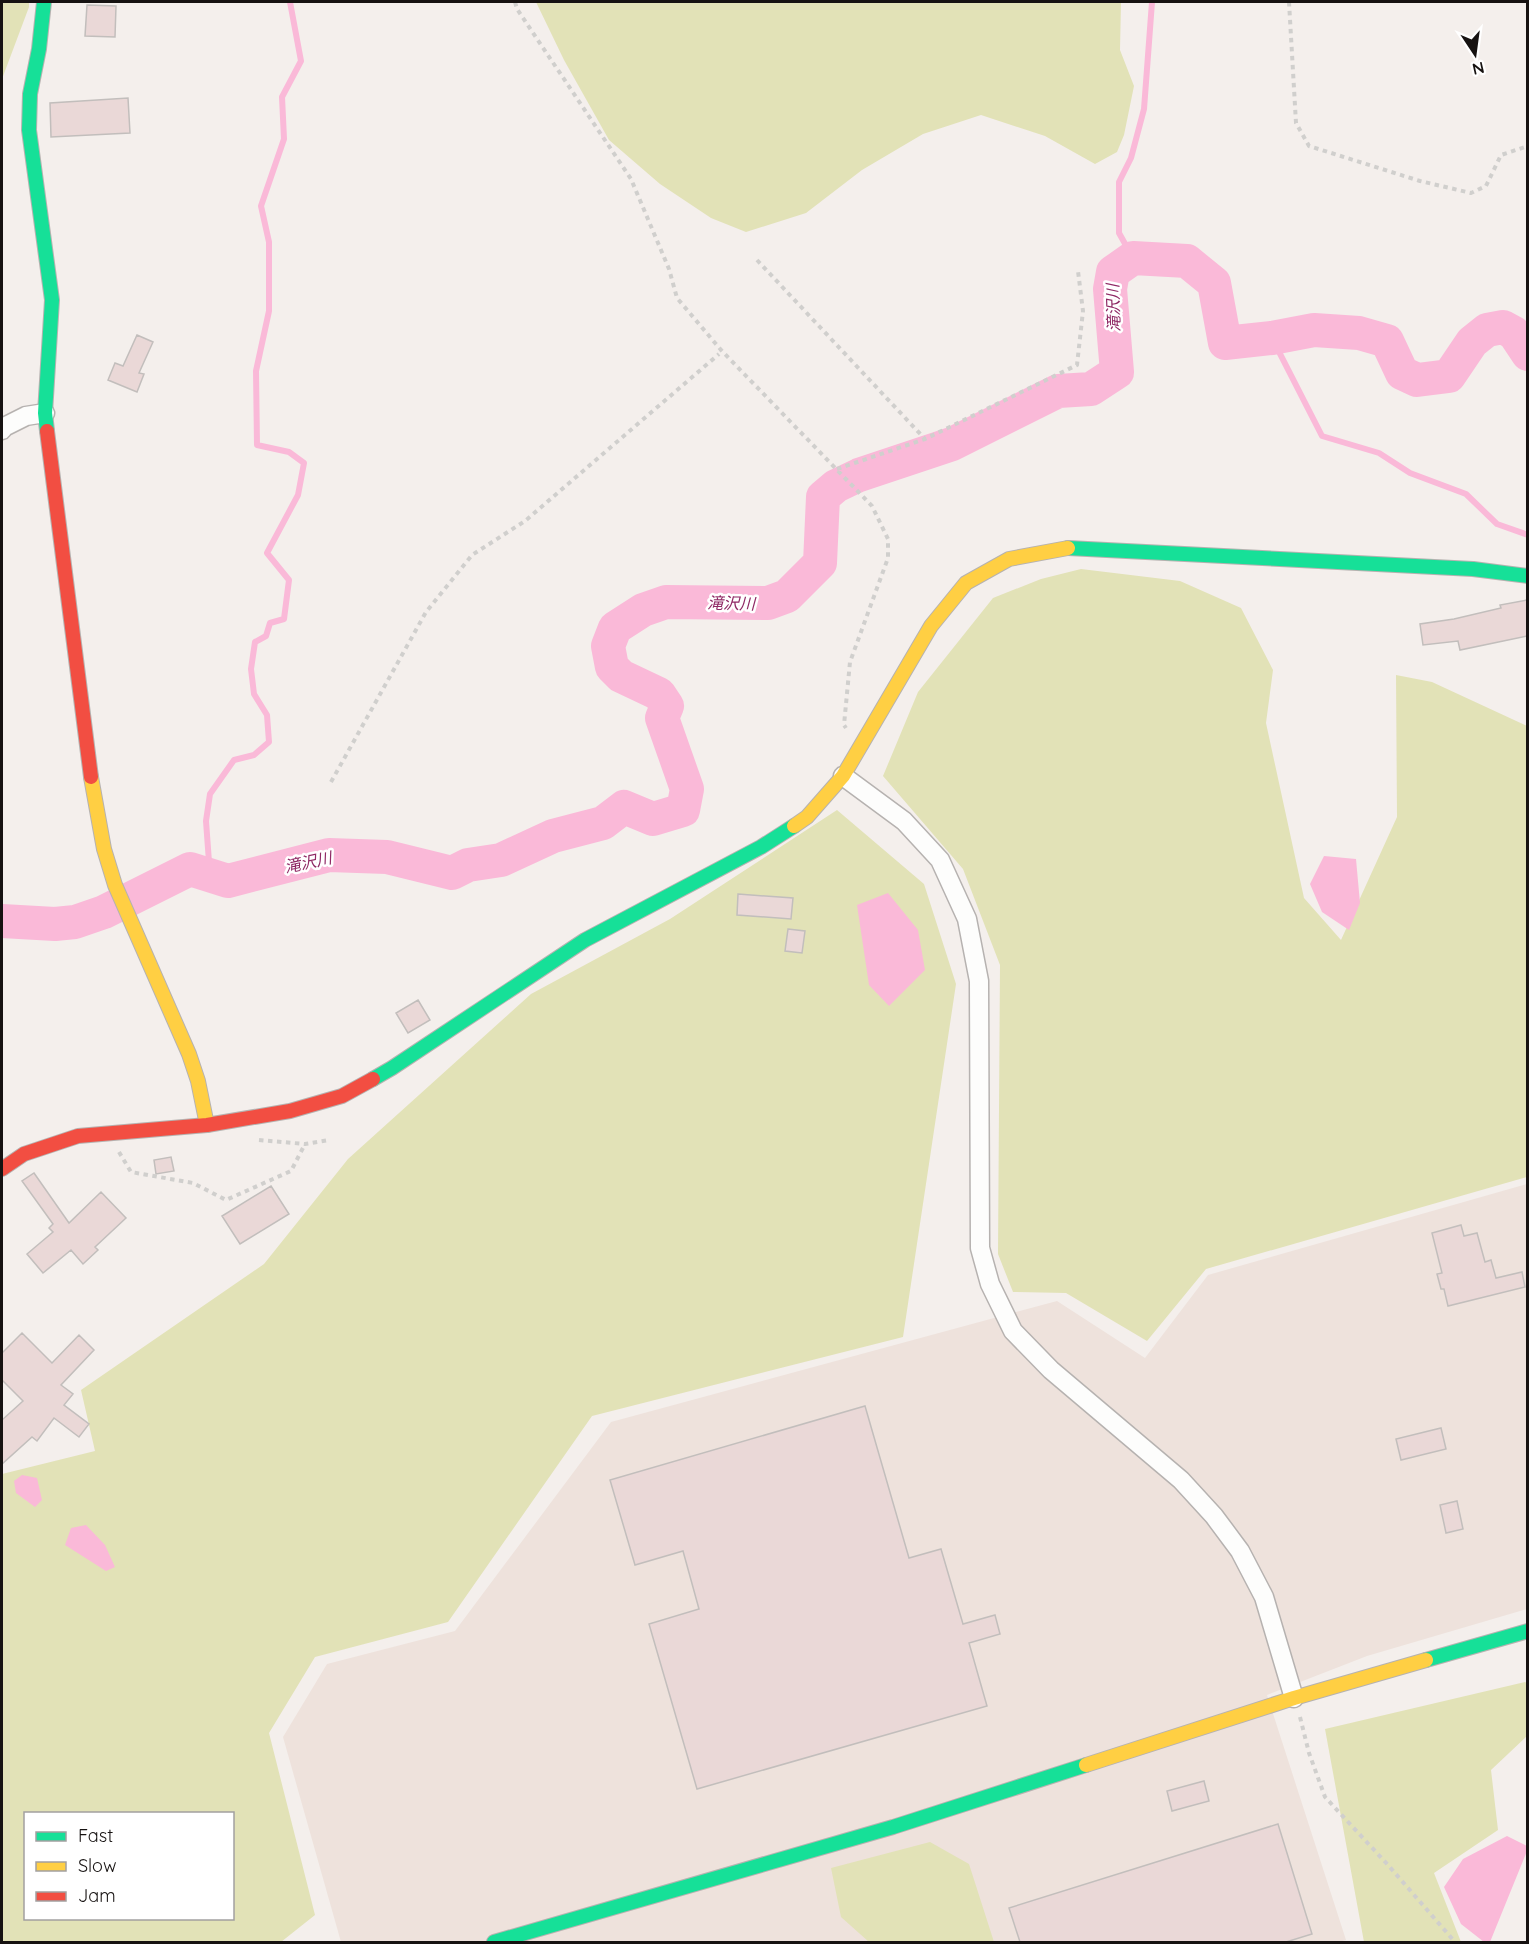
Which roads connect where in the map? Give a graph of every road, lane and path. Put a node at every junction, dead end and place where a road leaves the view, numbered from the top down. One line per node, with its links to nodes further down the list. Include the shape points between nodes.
1 (45, 2): 8 (street, via 30,94 29,130 52,300)
2 (515, 2): 11 (path, via 631,179 677,298 721,350)
3 (1289, 2): 4 (path, via 1296,123 1309,146 1471,194 1486,186 1501,155)
4 (1527, 146)
5 (757, 260): 10 (path)
6 (1078, 271): 10 (path, via 1083,311 1077,366)
7 (718, 354): 15 (path, via 525,521 472,555 426,612)
8 (45, 413): 9 (street, via 26,416); 16 (street, via 90,770 104,849 115,885 189,1054)
9 (2, 430)
10 (926, 439): 11 (path)
11 (837, 469): 13 (path, via 872,506 888,539 888,558 850,662 844,725)
12 (1527, 576): 13 (street, via 1473,569 1065,548 1009,559 966,584 931,626)
13 (861, 743): 14 (street)
14 (843, 776): 16 (street, via 807,817 762,847 585,940 392,1068 342,1096 290,1111); 21 (street, via 904,821 940,860 967,919 979,981 980,1248 990,1284 1013,1331 1051,1370 1181,1480 1240,1551 1264,1597)
15 (331, 782)
16 (207, 1125): 17 (street)
17 (108, 1134): 18 (path, via 131,1172 193,1183 226,1200 291,1171); 19 (street, via 78,1136 24,1154)
18 (305, 1144)
19 (2, 1169)
20 (1527, 1630): 21 (street)
21 (1294, 1698): 22 (street, via 893,1827); 23 (path, via 1325,1797)
22 (494, 1942)
23 (1455, 1942)

